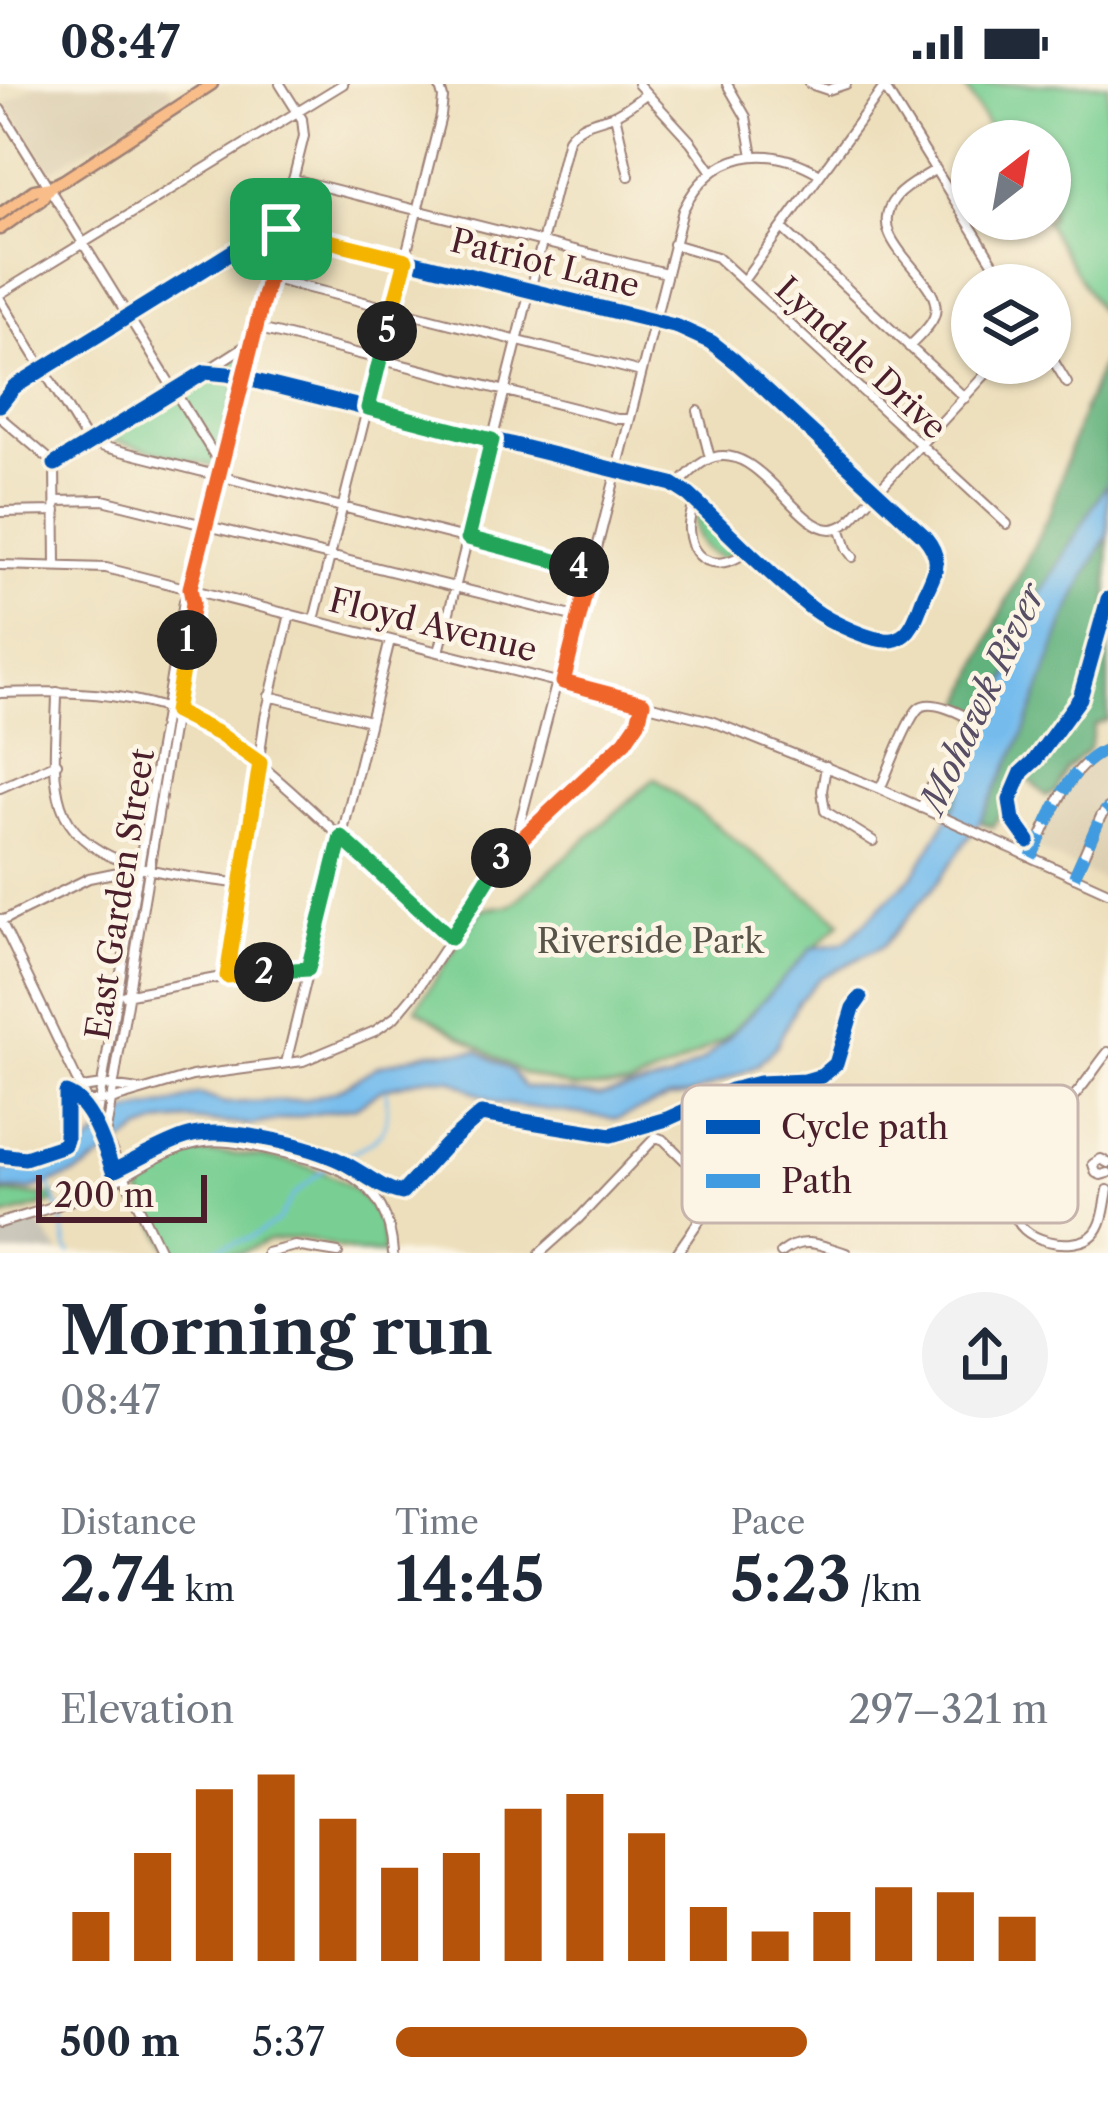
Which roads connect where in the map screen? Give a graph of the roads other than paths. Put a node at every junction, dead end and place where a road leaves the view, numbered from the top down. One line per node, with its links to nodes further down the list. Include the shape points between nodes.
1 (212, 84): 20 (main road)
2 (280, 84): 12 (street)
3 (344, 84): 12 (street)
4 (439, 84): 21 (street, via 443,105)
5 (638, 84): 10 (street)
6 (727, 84): 14 (street, via 746,117)
7 (810, 84): 8 (street)
8 (846, 84)
9 (883, 85): 15 (street); 17 (street)
10 (646, 94): 13 (street); 16 (street)
11 (0, 109): 20 (street)
12 (298, 112): 19 (street, East Garden Street, via 304,136); 27 (street)
13 (615, 115): 18 (street); 26 (street, via 572,132)
14 (753, 156): 16 (street); 17 (street, via 787,158)
15 (936, 169): 30 (street); 42 (street, via 900,192 887,219 936,308)
16 (712, 172): 28 (street, via 689,197)
17 (820, 174): 25 (street)
18 (629, 176)
19 (293, 179): 21 (street); 24 (street, East Garden Street)
20 (50, 187): 22 (main road); 23 (main road); 27 (street)
21 (417, 210): 26 (street); 29 (street)
22 (0, 214)
23 (0, 229)
24 (281, 229): 29 (street, Patriot Lane); 32 (street, East Garden Street); 37 (street)
25 (782, 229): 33 (street); 42 (street)
26 (542, 241): 31 (street); 34 (street)
27 (83, 242): 35 (street); 37 (street)
28 (674, 244): 31 (street); 33 (street, Lyndale Drive, via 717,257)
29 (406, 260): 34 (street, Patriot Lane); 36 (street)
30 (994, 264)
31 (666, 273): 38 (street)
32 (269, 278): 36 (street); 39 (street, East Garden Street)
33 (743, 281): 59 (street, Lyndale Drive)
34 (530, 290): 38 (street, Patriot Lane); 40 (street)
35 (0, 297): 44 (street)
36 (393, 309): 40 (street); 43 (street)
37 (129, 316): 44 (street); 49 (street)
38 (654, 322): 46 (street); 65 (street, Patriot Lane, via 711,342)
39 (256, 328): 41 (street, East Garden Street); 43 (street)
40 (517, 340): 46 (street); 50 (street)
41 (253, 341): 45 (street); 47 (street, East Garden Street)
42 (909, 346): 51 (street)
43 (380, 359): 50 (street); 53 (street)
44 (43, 368): 52 (street); 58 (street)
45 (205, 371): 47 (street); 49 (street)
46 (641, 372): 56 (street)
47 (243, 377): 53 (street); 63 (street, East Garden Street)
48 (977, 384): 51 (street)
49 (175, 390): 58 (street); 63 (street)
50 (505, 390): 56 (street); 57 (street)
51 (965, 398): 59 (street)
52 (0, 405)
53 (368, 408): 57 (street); 68 (street)
54 (698, 411): 60 (street)
55 (0, 417): 61 (street)
56 (629, 419): 62 (street)
57 (492, 440): 62 (street); 73 (street)
58 (91, 443): 61 (street); 63 (street)
59 (921, 446): 65 (street); 70 (street, Lyndale Drive)
60 (710, 458): 64 (street); 72 (street, via 742,460 816,524)
61 (55, 464): 67 (street)
62 (616, 470): 64 (street); 79 (street)
63 (220, 472): 68 (street); 71 (street, East Garden Street)
64 (676, 487): 66 (street)
65 (877, 493): 72 (street); 74 (street, Patriot Lane, via 938,560 902,637 874,638 827,618)
66 (695, 500): 74 (street); 74 (street, via 689,528 707,560 723,565)
67 (56, 506): 69 (street); 71 (street, via 103,500); 78 (street)
68 (344, 507): 73 (street); 75 (street)
69 (0, 512)
70 (1007, 524)
71 (207, 526): 75 (street); 80 (street, East Garden Street)
72 (841, 527): 76 (street)
73 (468, 538): 79 (street); 81 (street)
74 (748, 550)
75 (331, 556): 81 (street); 84 (street)
76 (853, 557)
77 (0, 565): 78 (street, Floyd Avenue)
78 (56, 565): 80 (street, Floyd Avenue)
79 (591, 570): 83 (street)
80 (190, 588): 82 (street, Floyd Avenue); 92 (street, East Garden Street)
81 (455, 589): 83 (street); 86 (street)
82 (290, 614): 84 (street, Floyd Avenue); 90 (street)
83 (580, 618): 87 (street)
84 (314, 620): 85 (street, Floyd Avenue)
85 (390, 640): 86 (street, Floyd Avenue); 93 (street)
86 (439, 652): 87 (street, Floyd Avenue)
87 (560, 681): 91 (street, Floyd Avenue); 106 (street)
88 (57, 692): 89 (street); 92 (street); 95 (street)
89 (0, 693)
90 (269, 696): 93 (street); 96 (street)
91 (643, 703): 97 (street, Floyd Avenue); 106 (street, via 625,741)
92 (170, 710): 96 (street); 109 (street, East Garden Street)
93 (370, 721): 103 (street)
94 (1108, 749): 108 (street, via 1076,770)
95 (57, 763): 98 (street); 107 (street, via 64,814)
96 (260, 763): 103 (street); 112 (street)
97 (826, 766): 99 (street, Floyd Avenue); 105 (street, via 825,811)
98 (0, 788)
99 (880, 790): 100 (street, Floyd Avenue); 100 (street, via 918,709 930,704 969,717 972,734 946,792 930,788)
100 (921, 808): 108 (street, Floyd Avenue)
101 (1108, 808): 104 (street)
102 (1108, 827): 104 (street)
103 (341, 837): 115 (street); 116 (street)
104 (1090, 839): 111 (street)
105 (873, 841)
106 (514, 846): 115 (street)
107 (103, 853): 109 (street); 110 (street)
108 (1031, 856): 111 (street, Floyd Avenue)
109 (144, 868): 110 (street); 112 (street); 118 (street, East Garden Street)
110 (101, 874): 114 (street)
111 (1074, 877): 113 (street, Floyd Avenue)
112 (241, 884): 117 (street)
113 (1108, 892)
114 (1, 920): 122 (street)
115 (451, 938): 120 (street, via 395,1017 362,1038)
116 (308, 969): 117 (street); 120 (street)
117 (227, 976): 118 (street)
118 (123, 996): 121 (street, East Garden Street)
119 (1108, 1052): 124 (street)
120 (286, 1064): 123 (street)
121 (107, 1086): 122 (street); 123 (street); 125 (street, East Garden Street); 127 (street, East Garden Street)
122 (82, 1089): 126 (street)
123 (140, 1090): 125 (street)
124 (1078, 1090)
125 (111, 1100): 127 (street); 128 (street, East Garden Street)
126 (87, 1101): 127 (street); 128 (street)
127 (99, 1102): 128 (street, East Garden Street)
128 (101, 1124): 132 (street, East Garden Street)
129 (682, 1157): 141 (street, via 656,1137)
130 (1108, 1163): 131 (street, via 1094,1164 1096,1173)
131 (1108, 1173)
132 (124, 1177): 134 (street); 137 (street); 140 (street, via 212,1141 324,1163 360,1181 380,1204)
133 (1108, 1190): 136 (street, via 1088,1240 1038,1240)
134 (0, 1223)
135 (699, 1223): 142 (street)
136 (1017, 1223)
137 (161, 1253)
138 (267, 1253): 139 (street, via 295,1246)
139 (338, 1253)
140 (393, 1253)
141 (540, 1253)
142 (677, 1253)
143 (781, 1253): 144 (street, via 807,1241)
144 (846, 1253)

